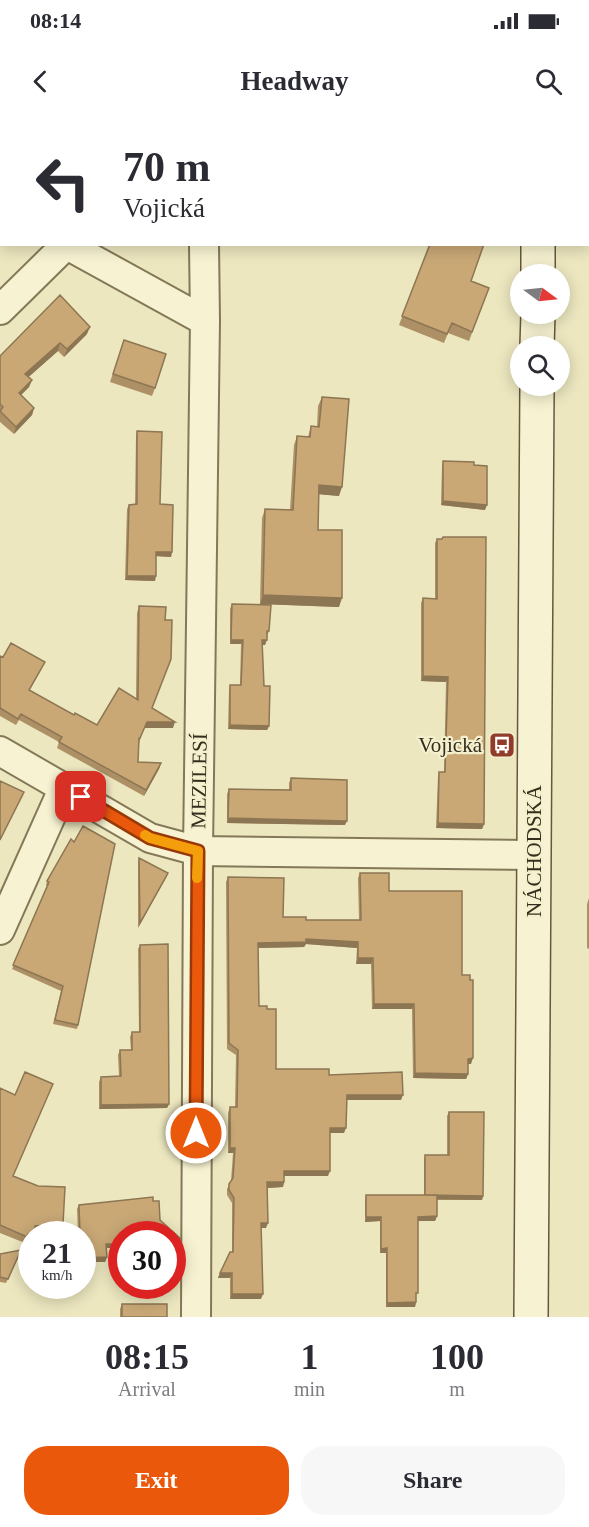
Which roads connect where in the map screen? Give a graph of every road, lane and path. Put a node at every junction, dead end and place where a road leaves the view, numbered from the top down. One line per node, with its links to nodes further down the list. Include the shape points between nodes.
1 (66, 246): 6 (street)
2 (69, 246): 7 (street)
3 (204, 246): 7 (street, MEZILESÍ)
4 (538, 246): 5 (main road)
5 (538, 264)
6 (0, 310)
7 (205, 321): 11 (street, MEZILESÍ)
8 (537, 396): 12 (main road, NÁCHODSKÁ)
9 (0, 751): 10 (street)
10 (64, 787): 11 (street, via 150,838); 13 (street)
11 (198, 851): 12 (street); 14 (street, MEZILESÍ)
12 (534, 855): 15 (main road, NÁCHODSKÁ)
13 (0, 930)
14 (196, 1317)
15 (531, 1317)

